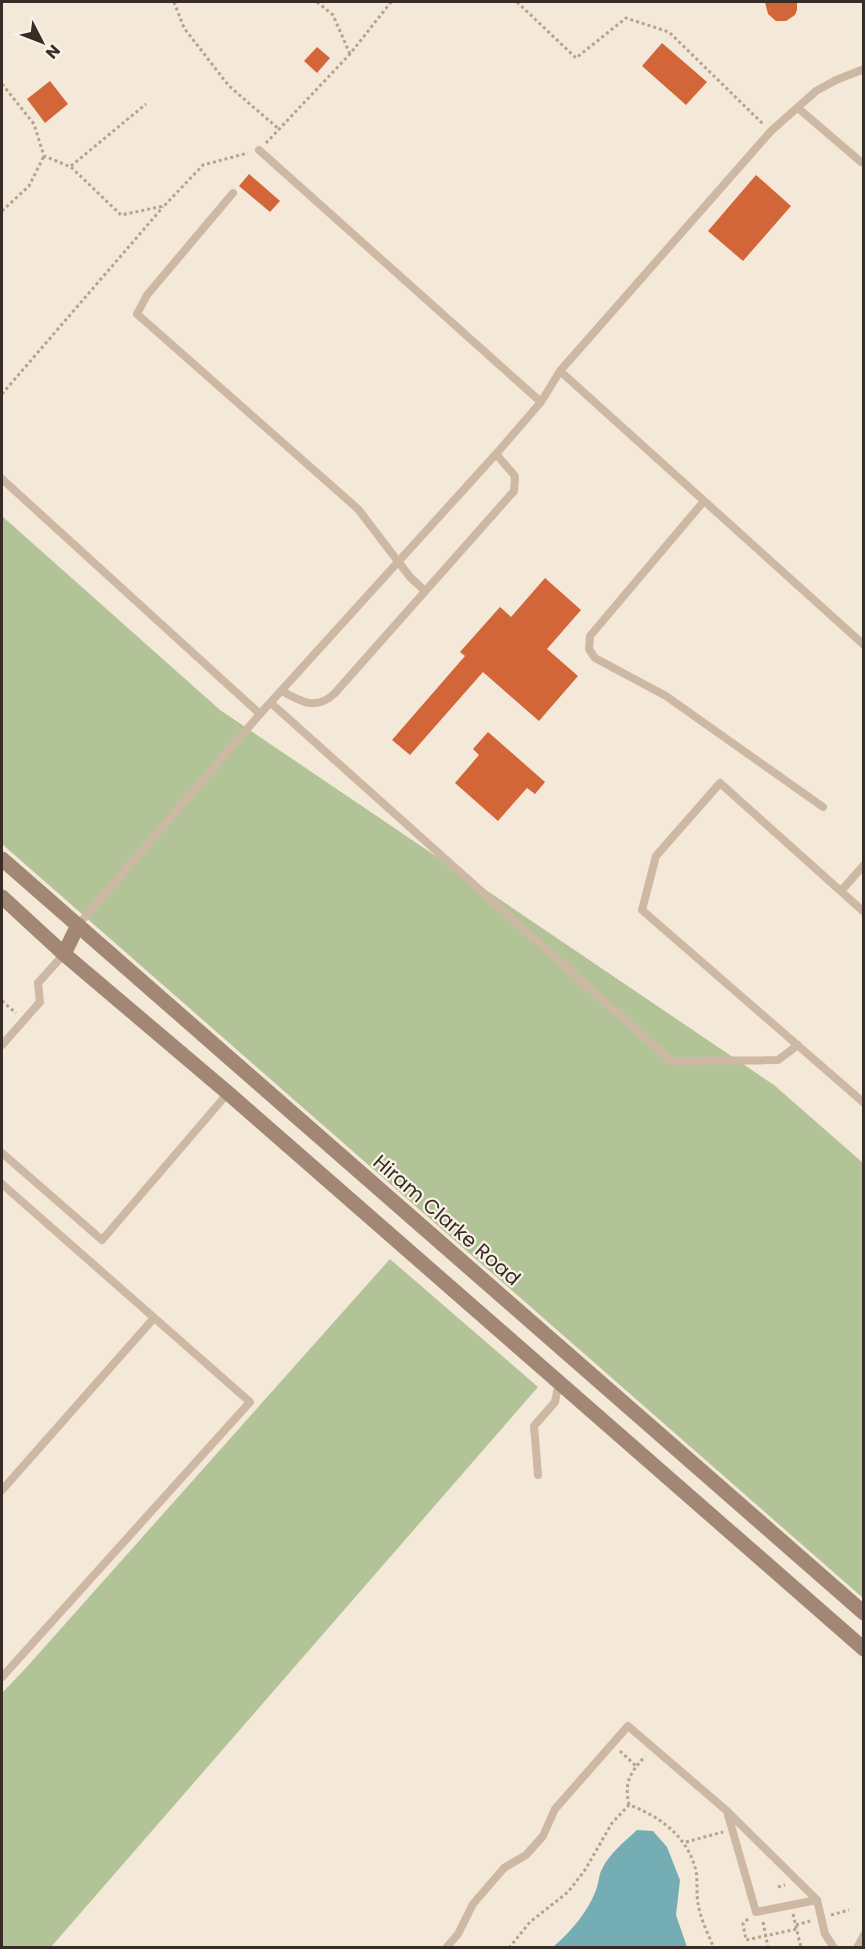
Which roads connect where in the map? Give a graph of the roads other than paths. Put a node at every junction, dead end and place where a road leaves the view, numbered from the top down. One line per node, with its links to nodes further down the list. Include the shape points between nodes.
1 (864, 69): 2 (lane, via 816,91)
2 (798, 108): 4 (lane); 6 (lane, via 771,131)
3 (259, 150): 7 (lane)
4 (861, 162)
5 (233, 193): 11 (lane, via 147,295 137,314 358,508)
6 (560, 371): 7 (lane); 10 (lane)
7 (541, 402): 8 (lane)
8 (496, 454): 11 (lane); 12 (lane, via 514,476 514,491)
9 (2, 479): 16 (lane)
10 (704, 501): 13 (lane); 17 (lane, via 590,636 589,649 595,658 666,696)
11 (400, 561): 12 (lane); 14 (lane)
12 (425, 591): 14 (lane, via 327,701 315,704)
13 (864, 645)
14 (282, 691): 15 (lane)
15 (271, 703): 16 (lane); 25 (lane, via 672,1061 778,1060)
16 (260, 714): 23 (lane)
17 (824, 807)
18 (2, 859): 23 (main road, Hiram Clarke Road)
19 (864, 865): 20 (lane)
20 (841, 891): 22 (lane); 25 (lane, via 720,783 656,856 642,910)
21 (2, 897): 24 (main road)
22 (864, 912)
23 (78, 925): 24 (main road); 27 (main road, Hiram Clarke Road)
24 (64, 954): 26 (lane, via 38,983 40,1002); 28 (main road)
25 (798, 1045): 29 (lane)
26 (2, 1046)
27 (244, 1070): 28 (main road); 32 (main road, Hiram Clarke Road)
28 (228, 1093): 30 (lane, via 102,1240); 33 (main road)
29 (864, 1103)
30 (2, 1153)
31 (2, 1184): 34 (lane)
32 (410, 1216): 33 (main road); 35 (main road, Hiram Clarke Road)
33 (392, 1237): 36 (main road)
34 (154, 1318): 38 (lane); 43 (lane, via 250,1402)
35 (577, 1362): 36 (main road); 39 (main road, Hiram Clarke Road)
36 (559, 1382): 37 (lane, via 555,1402 534,1426); 40 (main road)
37 (538, 1475)
38 (2, 1490)
39 (765, 1526): 40 (main road); 41 (main road, Hiram Clarke Road)
40 (747, 1546): 42 (main road)
41 (864, 1613)
42 (864, 1649)
43 (2, 1677)
44 (726, 1811): 45 (lane); 45 (lane, via 756,1912); 47 (lane, via 628,1726 555,1809 543,1836 526,1855 504,1868 473,1904 458,1934)
45 (818, 1900): 48 (lane, via 825,1934)
46 (864, 1935): 49 (lane)
47 (446, 1947)
48 (834, 1947)
49 (856, 1947)

